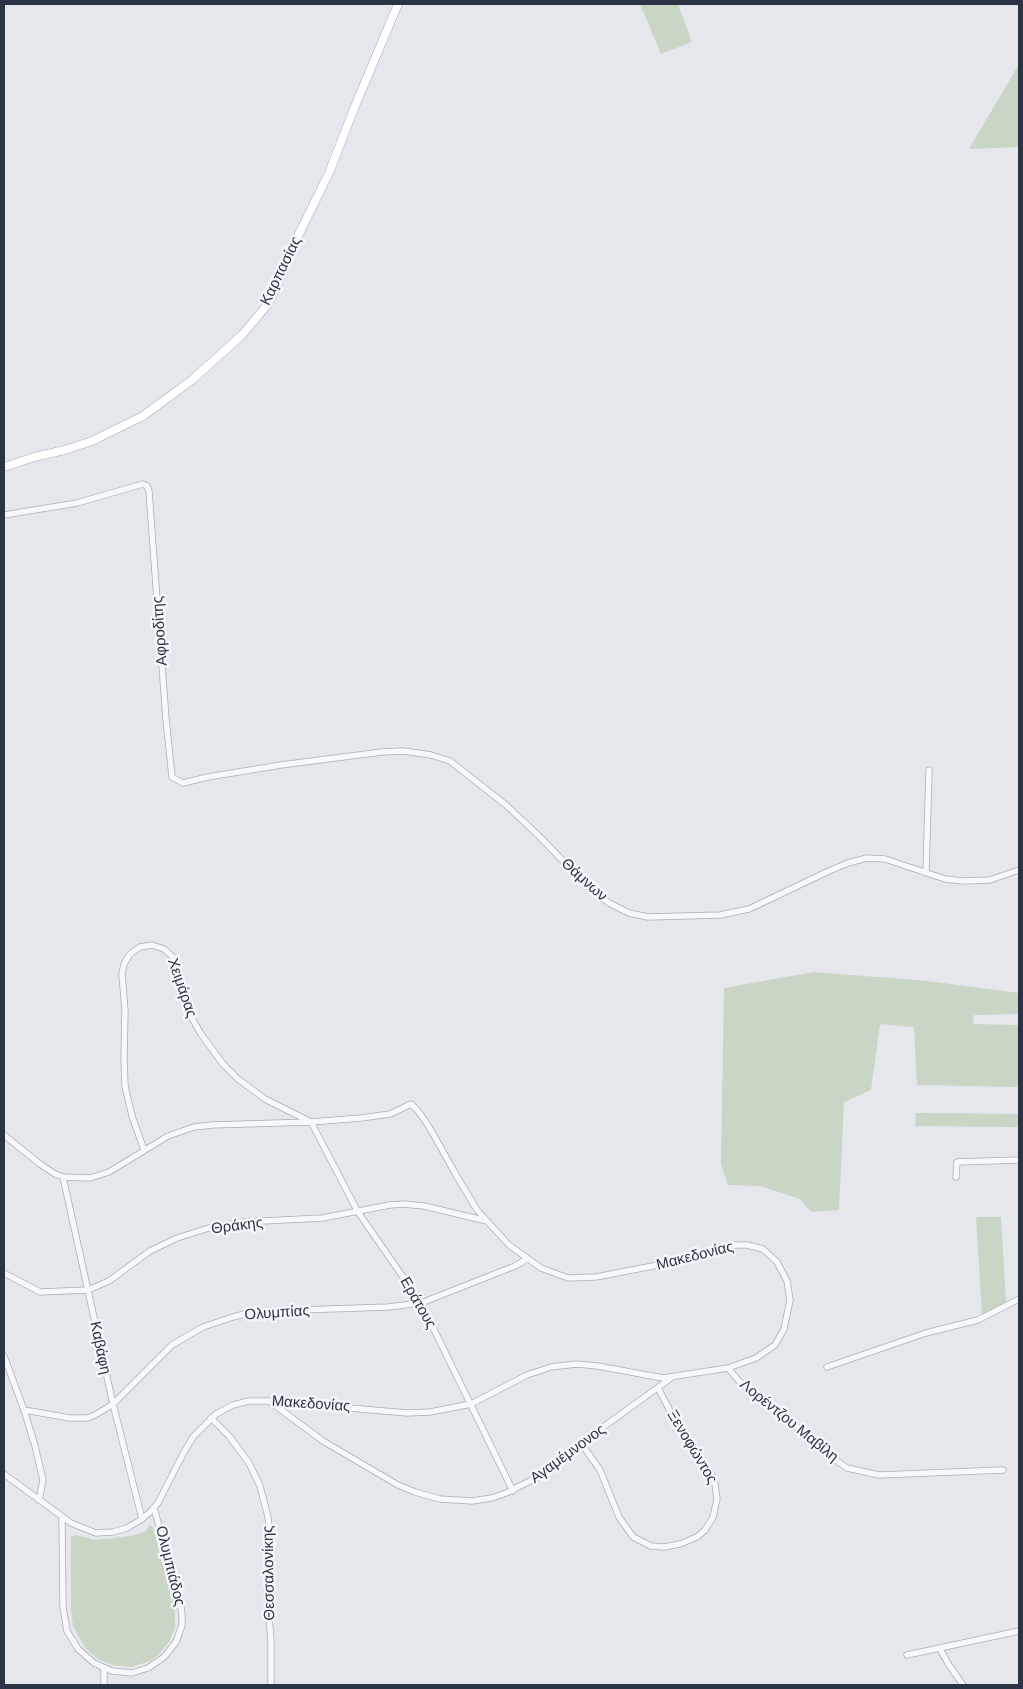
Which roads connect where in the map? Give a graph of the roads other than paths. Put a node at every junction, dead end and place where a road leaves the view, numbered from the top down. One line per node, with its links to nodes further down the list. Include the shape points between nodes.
1 (398, 4): 2 (street, Καρπασίας, via 329,173 280,279 268,304 242,335 192,380 143,416 92,441)
2 (4, 467)
3 (4, 514): 5 (street, Αφροδίτης, via 77,503 144,484 147,486)
4 (929, 770): 7 (street)
5 (172, 776): 7 (street, Θάμνων, via 183,783 281,765 382,752 430,755 450,761 506,805 588,887 609,903 629,913 648,917 720,915 749,909 828,871 867,858 885,859)
6 (1019, 870): 7 (street, Θάμνων, via 979,881 952,880)
7 (926, 873)
8 (311, 1122): 10 (street, Μακεδονίας, via 194,1127 168,1136); 10 (street, Χειμάρας, via 260,1096 222,1064 192,1018 174,958 164,948 148,945 130,954 122,974 126,1086); 14 (street, Εράτους); 15 (street, Μακεδονίας, via 378,1116 394,1113 411,1104 428,1125 468,1196)
9 (4, 1135): 12 (street, Μακεδονίας, via 48,1170)
10 (144, 1150): 12 (street, Μακεδονίας, via 100,1175 90,1178)
11 (1019, 1160): 13 (street, via 957,1162)
12 (63, 1176): 18 (street, Καβάφη)
13 (956, 1177)
14 (358, 1212): 15 (street, Θράκης, via 414,1204); 18 (street, Θράκης, via 209,1228 150,1251 109,1281); 20 (street, Εράτους)
15 (487, 1222): 16 (street, Μακεδονίας)
16 (527, 1259): 20 (street, Ολυμπίας); 23 (street, Μακεδονίας, via 554,1274 585,1278 658,1265 735,1245 763,1249 775,1259 784,1274 790,1300 787,1320 772,1348)
17 (4, 1273): 18 (street, Θράκης, via 40,1292)
18 (88, 1290): 27 (street, Καβάφη)
19 (1019, 1299): 22 (street, via 978,1320 926,1333)
20 (421, 1303): 27 (street, Ολυμπίας, via 252,1312 217,1322 172,1345); 28 (street, Εράτους)
21 (4, 1356): 29 (street)
22 (827, 1367)
23 (728, 1368): 24 (street, Μακεδονίας); 32 (street, Λορέντζου Μαβίλη, via 743,1384 847,1468 879,1475)
24 (673, 1377): 25 (street, Αγαμέμνονος); 28 (street, Μακεδονίας, via 651,1377 587,1364 551,1367 527,1375)
25 (658, 1388): 31 (street, Αγαμέμνονος); 31 (street, Ξενοφώντος, via 715,1484 717,1499 713,1517 696,1537 664,1547 651,1546 634,1537 619,1517 600,1470)
26 (269, 1401): 28 (street, Μακεδονίας, via 416,1413); 30 (street, Μακεδονίας, via 233,1405); 34 (street, Αγαμέμνονος, via 337,1450 408,1490 440,1499 467,1501 492,1498)
27 (112, 1404): 29 (street, Ολυμπίας, via 95,1415 80,1418); 38 (street, Καβάφη)
28 (471, 1404): 34 (street, Εράτους)
29 (24, 1410): 35 (street, via 43,1480)
30 (211, 1418): 36 (street, Μακεδονίας, via 189,1444); 44 (street, Θεσσαλονίκης, via 249,1463 260,1486 268,1517)
31 (581, 1443): 34 (street, Αγαμέμνονος, via 544,1474)
32 (1003, 1470)
33 (4, 1474): 35 (street, Μακεδονίας)
34 (513, 1490)
35 (39, 1500): 37 (street, Μακεδονίας)
36 (154, 1508): 38 (street, Μακεδονίας); 42 (street, Ολυμπιάδος, via 181,1608 181,1631 169,1652 148,1668 127,1673)
37 (62, 1518): 38 (street, Μακεδονίας, via 83,1529 102,1533 121,1530); 42 (street, Ολυμπιάδος, via 66,1626 78,1649)
38 (142, 1519)
39 (1019, 1631): 40 (street)
40 (940, 1649): 41 (street); 45 (street)
41 (907, 1654)
42 (104, 1669): 43 (street)
43 (104, 1685)
44 (271, 1685)
45 (963, 1685)

